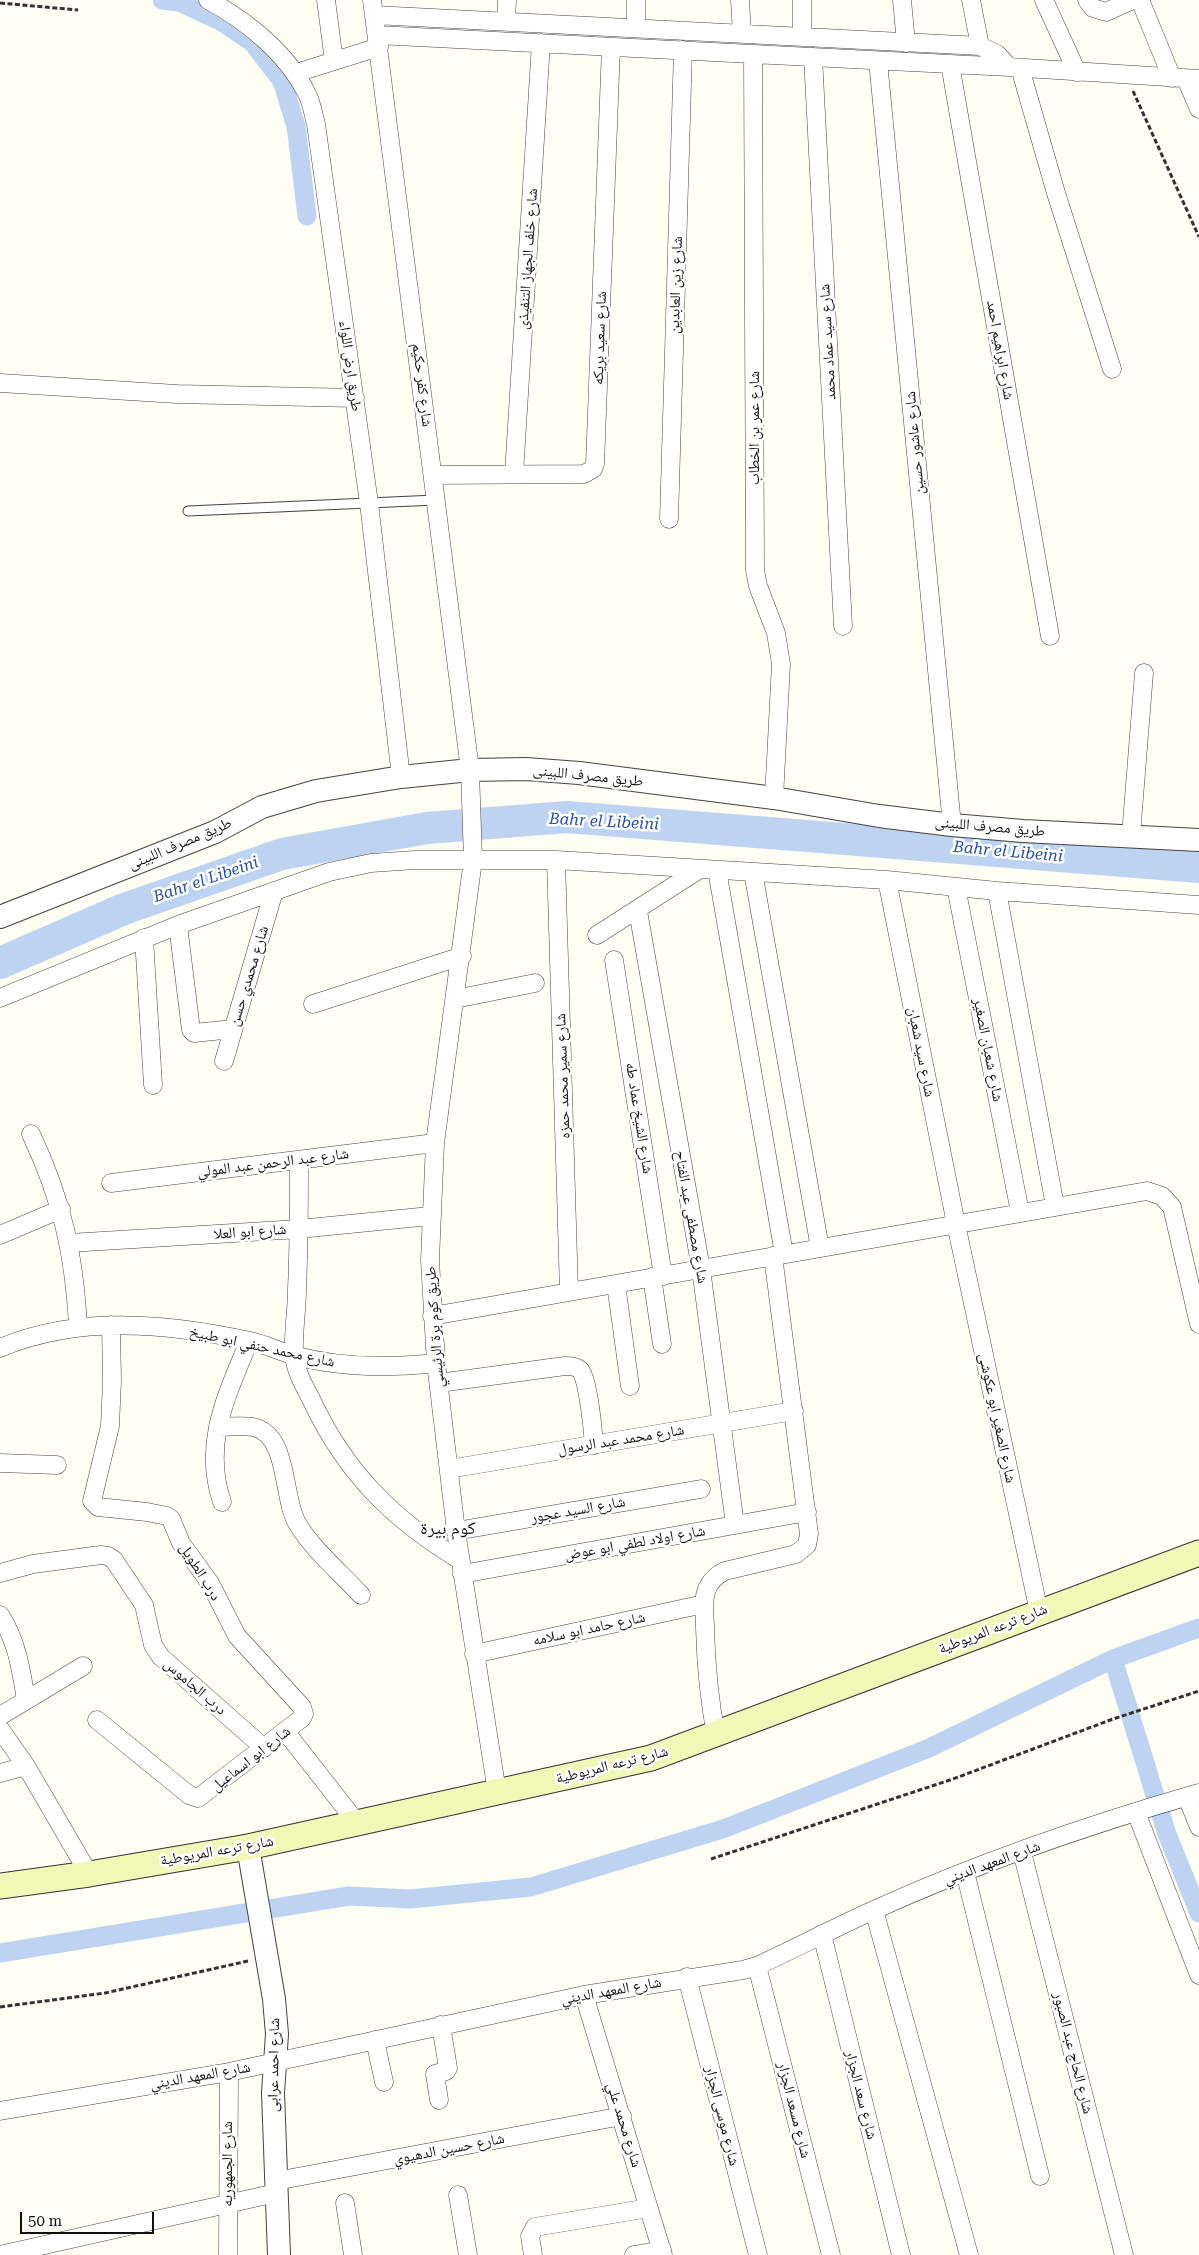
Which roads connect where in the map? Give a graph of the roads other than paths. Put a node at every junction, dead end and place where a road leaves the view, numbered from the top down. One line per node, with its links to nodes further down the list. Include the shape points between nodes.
1 (208, 0): 31 (street, طريق ارض اللواء, via 256,33)
2 (326, 0): 27 (street)
3 (507, 0): 14 (street)
4 (636, 0): 15 (street)
5 (740, 0): 16 (street)
6 (802, 0): 17 (street)
7 (902, 0): 19 (street)
8 (971, 0): 21 (street)
9 (1044, 0): 30 (street)
10 (1087, 0): 11 (street, via 1092,8 1106,12)
11 (1132, 0)
12 (1140, 0): 32 (street)
13 (373, 8): 14 (street); 18 (street, شارع كفر حكيم)
14 (506, 21): 15 (street)
15 (636, 28): 16 (street)
16 (742, 34): 17 (street)
17 (802, 37): 19 (street)
18 (378, 41): 20 (street); 27 (street); 38 (street, شارع كفر حكيم)
19 (906, 42): 21 (street)
20 (541, 43): 22 (street); 37 (street, شارع خلف الجهاز التنفيذى)
21 (980, 46): 29 (street)
22 (611, 47): 23 (street); 37 (street, شارع سعيد بريكه, via 595,464 584,474)
23 (683, 50): 24 (street); 42 (street, شارع زين العابدين)
24 (753, 54): 25 (street); 48 (street, شارع عمر بن الخطاب, via 756,570 758,586 776,633 781,664)
25 (813, 57): 26 (street); 43 (street, شارع سيد عماد محمد)
26 (878, 60): 28 (street); 49 (street, شارع عاشور حسين)
27 (334, 61): 31 (street)
28 (950, 64): 29 (street); 44 (street, شارع ابراهيم احمد)
29 (1015, 68): 30 (street); 34 (street)
30 (1077, 72): 32 (street)
31 (296, 73): 36 (street, طريق ارض اللواء, via 308,96 316,124)
32 (1185, 79): 33 (street)
33 (1199, 109)
34 (1112, 369)
35 (0, 383): 36 (street, via 177,394)
36 (355, 398): 40 (street, طريق ارض اللواء)
37 (514, 474): 38 (street, شارع سعيد بريكه)
38 (433, 475): 39 (street, شارع كفر حكيم)
39 (436, 500): 40 (lane); 46 (street, شارع كفر حكيم)
40 (369, 503): 41 (lane); 47 (street, طريق ارض اللواء)
41 (188, 511)
42 (669, 519)
43 (844, 626)
44 (1050, 636)
45 (1144, 673): 50 (street)
46 (470, 770): 47 (street, طريق مصرف اللبينى); 48 (street, طريق مصرف اللبينى, via 579,773); 52 (street, شارع كفر حكيم)
47 (401, 777): 62 (street, طريق مصرف اللبينى, via 316,792 262,807 215,832)
48 (774, 798): 49 (street, طريق مصرف اللبينى)
49 (952, 825): 50 (street, طريق مصرف اللبينى)
50 (1130, 835): 51 (street, طريق مصرف اللبينى)
51 (1199, 840)
52 (474, 860): 53 (street); 58 (street, via 370,863 329,872); 66 (street, طريق كوم برة الرئيسي)
53 (556, 860): 54 (street); 92 (street, شارع سمير محمد حمزه)
54 (709, 869): 55 (street); 61 (street); 88 (street)
55 (754, 872): 56 (street); 87 (street)
56 (887, 880): 57 (street); 83 (street, شارع سيد شعبان)
57 (956, 887): 59 (street); 81 (street, شارع شعبان الصغير)
58 (274, 891): 63 (street); 72 (street, شارع محمدي حسن)
59 (997, 891): 60 (street); 79 (street)
60 (1199, 905)
61 (638, 911): 64 (street); 89 (street, شارع مصطفى عبد الفتاح)
62 (0, 917)
63 (178, 924): 65 (street); 72 (street, via 191,1030 194,1033)
64 (597, 935)
65 (144, 938): 69 (street); 74 (street)
66 (462, 956): 70 (street, طريق كوم برة الرئيسي); 71 (street)
67 (614, 960): 90 (street, شارع الشيخ عماد طه)
68 (535, 983): 70 (street)
69 (0, 998)
70 (455, 999): 76 (street, طريق كوم برة الرئيسي)
71 (313, 1004)
72 (233, 1029): 73 (street, شارع محمدي حسن)
73 (224, 1061)
74 (153, 1085)
75 (31, 1134): 80 (street)
76 (435, 1143): 77 (street, شارع عبد الرحمن عبد المولي); 82 (street, طريق كوم برة الرئيسي)
77 (299, 1161): 78 (street, شارع عبد الرحمن عبد المولي); 84 (street)
78 (111, 1183)
79 (1055, 1206): 81 (street); 94 (street, via 1132,1193 1162,1196 1172,1207)
80 (61, 1209): 85 (street); 86 (street)
81 (1020, 1212): 83 (street)
82 (430, 1216): 84 (street, شارع ابو العلا); 93 (street, طريق كوم برة الرئيسي)
83 (956, 1224): 87 (street); 121 (street, شارع الصغير ابو عكوشى)
84 (299, 1229): 86 (street, شارع ابو العلا); 100 (street)
85 (0, 1235)
86 (70, 1243): 96 (street)
87 (820, 1248): 88 (street)
88 (778, 1255): 89 (street); 104 (street)
89 (701, 1269): 90 (street); 105 (street, شارع مصطفى عبد الفتاح)
90 (658, 1276): 91 (street); 98 (street, شارع الشيخ عماد طه)
91 (616, 1284): 92 (street); 103 (street)
92 (569, 1292): 93 (street)
93 (432, 1316): 101 (street, طريق كوم برة الرئيسي)
94 (1199, 1324)
95 (111, 1325): 96 (street, شارع محمد حنفي ابو طبيخ); 97 (street, شارع محمد حنفي ابو طبيخ, via 190,1331); 126 (street, درب الطويل, via 110,1426 92,1501 98,1507 161,1514 171,1520 182,1543 210,1583 237,1636)
96 (78, 1326): 99 (street, شارع محمد حنفي ابو طبيخ, via 35,1335)
97 (249, 1341): 100 (street, شارع محمد حنفي ابو طبيخ); 106 (street)
98 (662, 1344)
99 (0, 1348)
100 (294, 1355): 101 (street, شارع محمد حنفي ابو طبيخ, via 367,1366); 117 (street, via 319,1418 356,1474 379,1500)
101 (436, 1363): 102 (street, طريق كوم برة الرئيسي)
102 (439, 1383): 107 (street, via 576,1367 585,1380); 110 (street, طريق كوم برة الرئيسي)
103 (630, 1386)
104 (794, 1412): 105 (street, شارع محمد عبد الرسول); 113 (street)
105 (722, 1424): 107 (street, شارع محمد عبد الرسول); 114 (street, شارع مصطفى عبد الفتاح)
106 (218, 1427): 112 (street, via 213,1462); 119 (street, via 254,1427 273,1440 296,1521)
107 (594, 1445): 110 (street, شارع محمد عبد الرسول)
108 (0, 1463): 109 (street)
109 (57, 1465)
110 (449, 1469): 115 (street, طريق كوم برة الرئيسي)
111 (701, 1489): 115 (street, شارع السيد عجور)
112 (222, 1502)
113 (807, 1512): 114 (street, شارع اولاد لطفي ابو عوض); 120 (street, via 807,1545 796,1554 725,1570 714,1576)
114 (735, 1525): 117 (street, شارع اولاد لطفي ابو عوض)
115 (456, 1532): 117 (street, طريق كوم برة الرئيسي)
116 (1199, 1553): 121 (main road, شارع ترعه المريوطية)
117 (461, 1567): 123 (street, طريق كوم برة الرئيسي)
118 (0, 1573): 132 (street, درب الجاموس, via 33,1564 108,1556 144,1605 154,1645 161,1656)
119 (361, 1595)
120 (704, 1604): 123 (street, شارع حامد ابو سلامه); 131 (street, via 707,1683)
121 (1039, 1612): 131 (main road, شارع ترعه المريوطية)
122 (0, 1615): 125 (street, via 18,1653)
123 (474, 1654): 135 (street, طريق كوم برة الرئيسي)
124 (83, 1666): 125 (street)
125 (26, 1700): 127 (street)
126 (304, 1709): 130 (street, شارع ابو اسماعيل, via 302,1718)
127 (0, 1716)
128 (97, 1720): 132 (street, شارع ابو اسماعيل, via 193,1797 203,1796)
129 (0, 1729): 133 (street)
130 (285, 1732): 132 (street, شارع ابو اسماعيل); 138 (street)
131 (716, 1735): 135 (main road, شارع ترعه المريوطية, via 651,1758)
132 (264, 1748)
133 (26, 1766): 134 (street); 143 (street)
134 (0, 1773)
135 (497, 1792): 138 (main road, شارع ترعه المريوطية)
136 (1193, 1795): 137 (street, شارع المعهد الديني); 139 (street)
137 (1136, 1812): 141 (street, شارع المعهد الديني); 148 (street)
138 (357, 1823): 140 (main road, شارع ترعه المريوطية)
139 (1199, 1827)
140 (248, 1847): 143 (main road, شارع ترعه المريوطية); 153 (street, شارع احمد عرابى, via 274,1999)
141 (1022, 1852): 142 (street, شارع المعهد الديني); 177 (street, شارع الحاج عبد الصبور)
142 (965, 1872): 145 (street, شارع المعهد الديني); 159 (street)
143 (89, 1874): 144 (main road, شارع ترعه المريوطية)
144 (0, 1886)
145 (874, 1910): 146 (street, شارع المعهد الديني); 176 (street)
146 (822, 1934): 147 (street, شارع المعهد الديني); 175 (street, شارع سعد الجزار)
147 (757, 1966): 149 (street, شارع المعهد الديني); 174 (street, شارع مسعد الجزار)
148 (1199, 1974)
149 (687, 1977): 150 (street, شارع المعهد الديني); 173 (street, شارع موسى الجزار)
150 (584, 1995): 151 (street, شارع المعهد الديني); 158 (street, شارع محمد علي)
151 (441, 2025): 152 (street, شارع المعهد الديني); 156 (street, via 448,2068 435,2074)
152 (375, 2040): 153 (street, شارع المعهد الديني); 155 (street)
153 (277, 2061): 154 (street, شارع المعهد الديني); 160 (street, شارع احمد عرابى, via 273,2094)
154 (229, 2072): 157 (street, شارع المعهد الديني); 163 (street, شارع الجمهوريه)
155 (384, 2082)
156 (439, 2100)
157 (0, 2111)
158 (622, 2116): 160 (street, شارع حسين الدهيوي); 164 (street, شارع محمد علي)
159 (1040, 2176)
160 (276, 2187): 163 (street, شارع حسين الدهيوي); 168 (street, شارع احمد عرابى)
161 (458, 2195): 170 (street)
162 (345, 2203): 169 (street)
163 (228, 2204): 166 (street, شارع حسين الدهيوي); 167 (street, شارع الجمهوريه)
164 (649, 2208): 165 (street, شارع محمد علي); 171 (street, via 535,2227 530,2236)
165 (662, 2253): 172 (street)
166 (0, 2255)
167 (228, 2255)
168 (278, 2255)
169 (352, 2255)
170 (468, 2255)
171 (533, 2255)
172 (634, 2255)
173 (758, 2255)
174 (831, 2255)
175 (900, 2255)
176 (969, 2255)
177 (1124, 2255)

